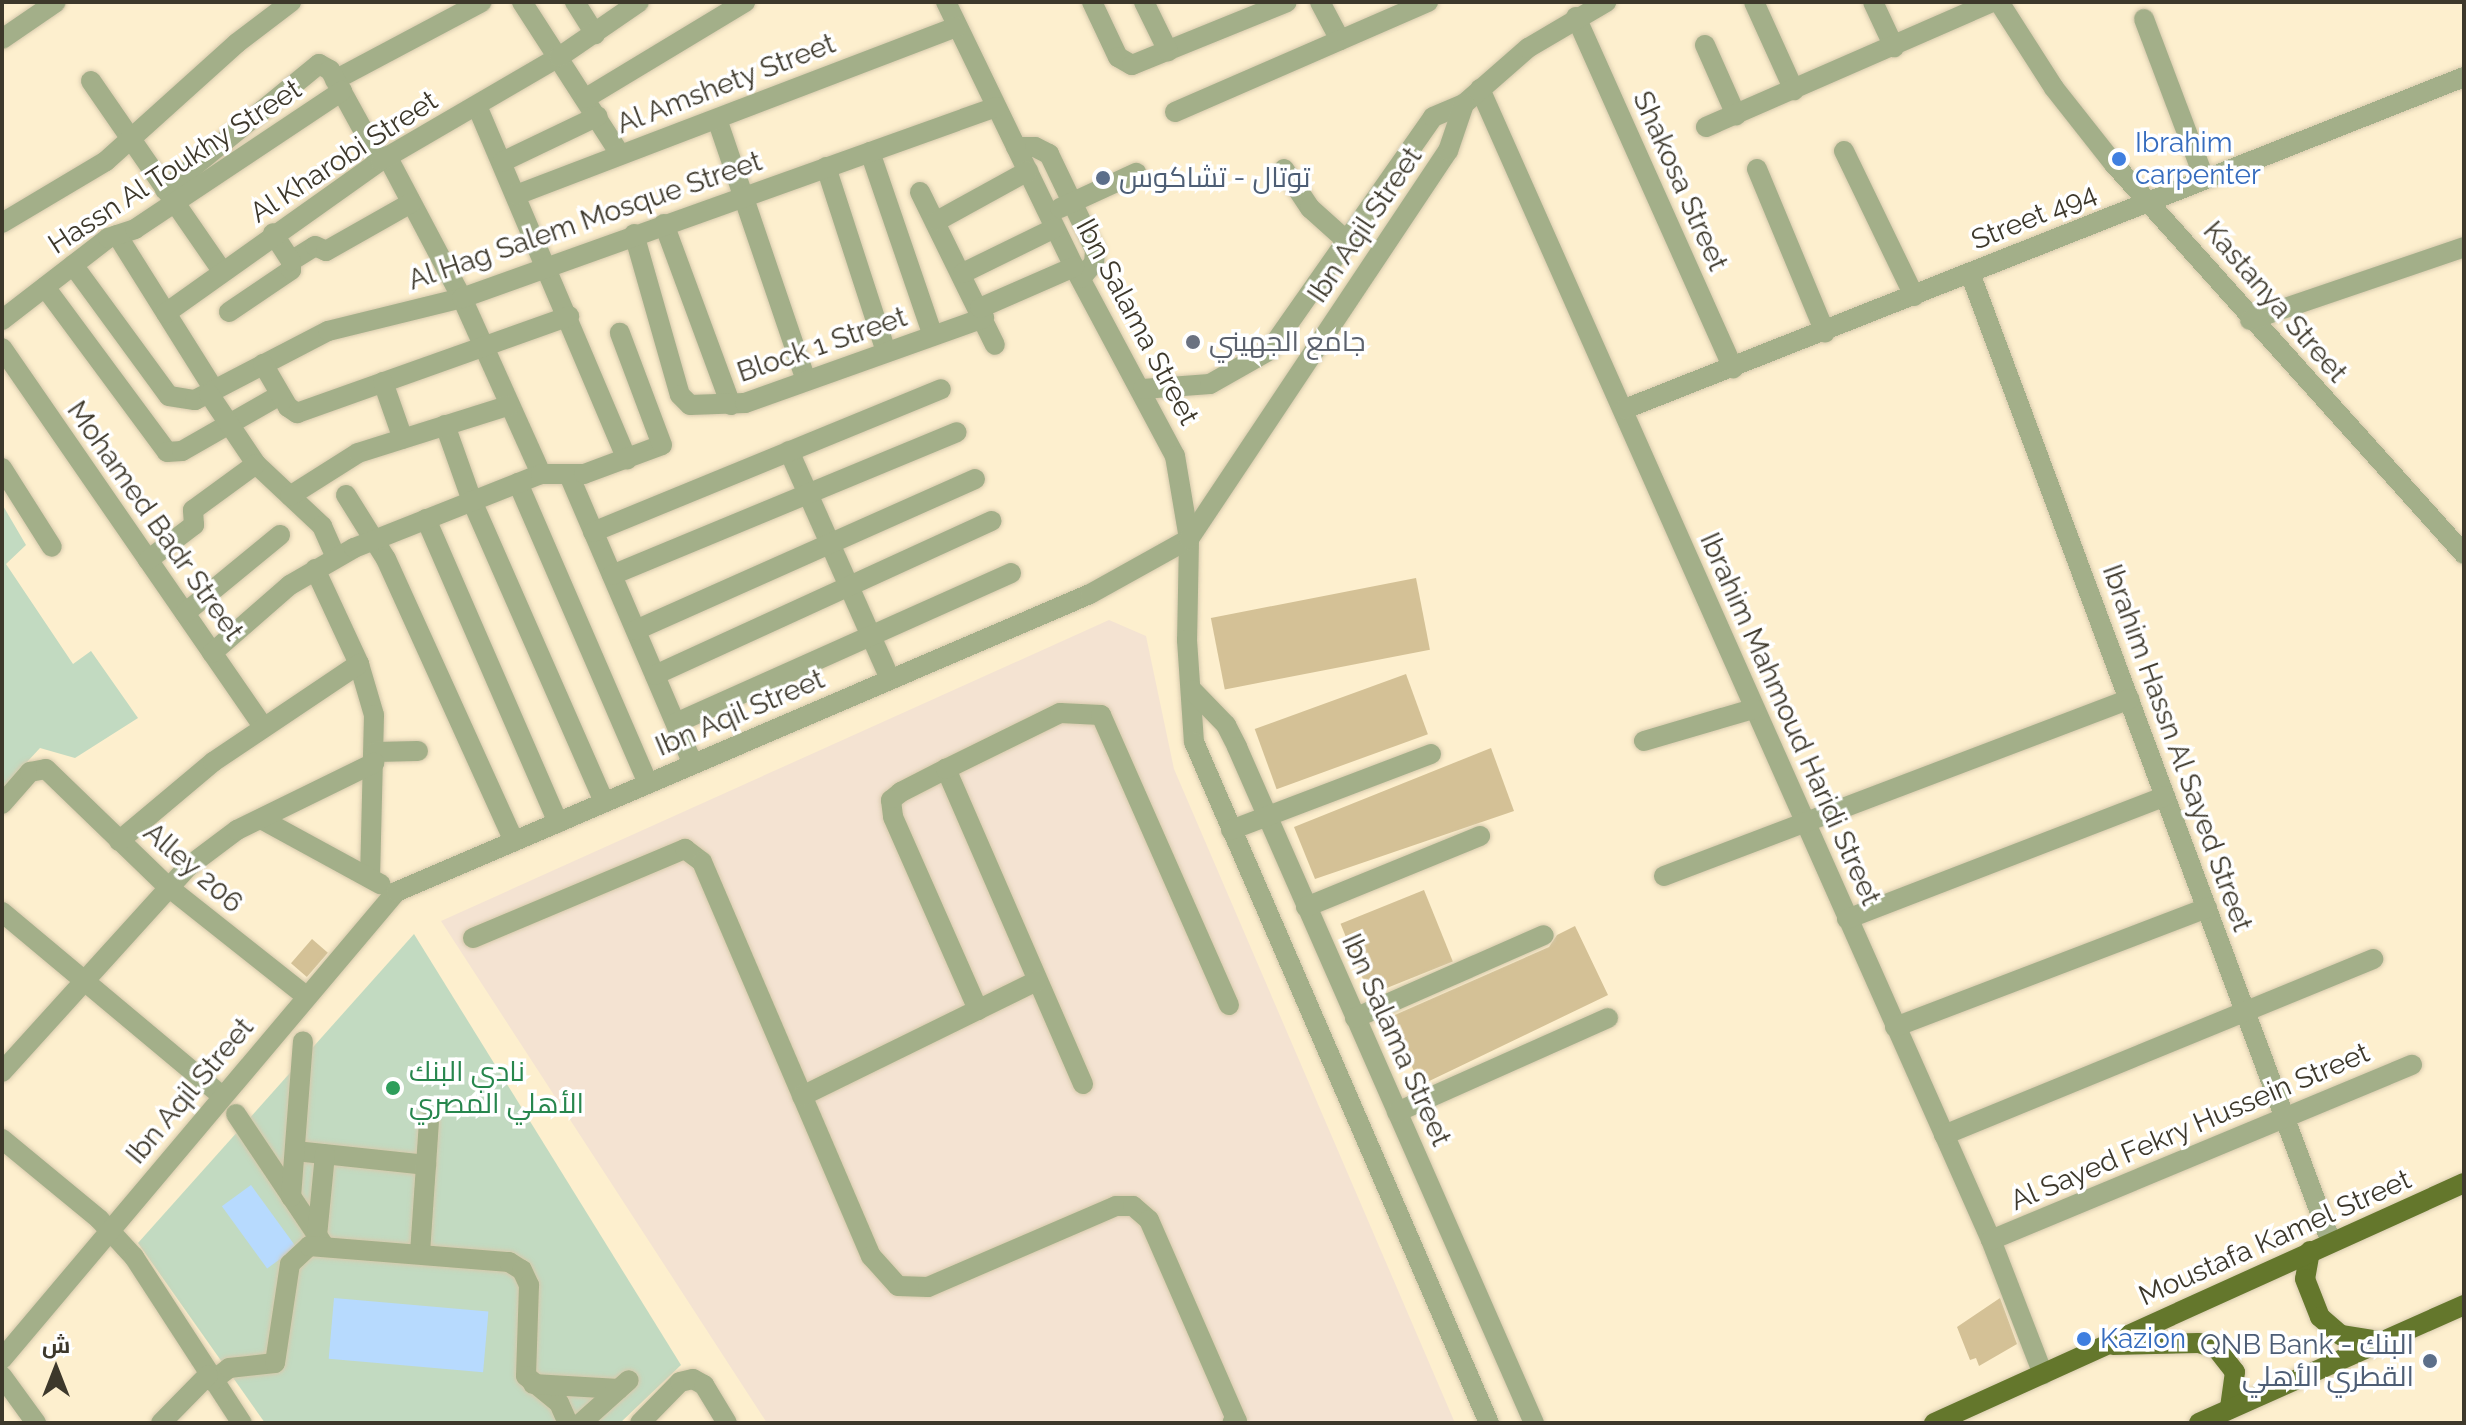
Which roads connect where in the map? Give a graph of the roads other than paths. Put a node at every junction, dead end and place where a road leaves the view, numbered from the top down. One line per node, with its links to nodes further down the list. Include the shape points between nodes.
1 (56, 2): 23 (street)
2 (291, 2): 43 (street, via 237,43)
3 (482, 2): 31 (street, Hassn Al Toukhy Street)
4 (575, 2): 22 (street)
5 (639, 2): 22 (street, Al Kharobi Street)
6 (745, 2): 34 (street)
7 (1092, 2): 27 (street, via 1118,57 1132,65)
8 (1144, 2): 27 (street)
9 (1287, 2): 18 (street)
10 (1320, 2): 24 (street)
11 (1428, 2): 24 (street)
12 (1606, 2): 20 (street, Ibn Aqil Street)
13 (1754, 2): 33 (street)
14 (1873, 2): 26 (street)
15 (1992, 2): 26 (street)
16 (1999, 2): 60 (street, Kastanya Street, via 2083,127)
17 (531, 5): 28 (street)
18 (1255, 8): 27 (street)
19 (954, 10): 37 (street, Ibn Salama Street); 41 (street, Al Amshety Street)
20 (1576, 17): 32 (street, Ibn Aqil Street); 96 (street, Shakosa Street)
21 (2144, 19): 55 (street)
22 (595, 34): 28 (street, Al Kharobi Street)
23 (2, 39)
24 (1340, 40): 38 (street)
25 (1705, 45): 39 (street)
26 (1894, 47): 33 (street)
27 (1168, 51)
28 (559, 57): 34 (street); 36 (street, Al Kharobi Street)
29 (2464, 77): 55 (street, Street 494)
30 (91, 81): 43 (street)
31 (338, 86): 48 (street); 59 (street, Hassn Al Toukhy Street); 59 (street, via 325,66 313,65)
32 (1480, 89): 35 (street, Ibn Aqil Street); 105 (street, Ibrahim Mahmoud Haridi Street)
33 (1794, 90): 39 (street)
34 (586, 98): 40 (street)
35 (1464, 104): 70 (street, Ibn Aqil Street, via 1448,108 1422,129); 127 (street, Ibn Aqil Street, via 1448,151)
36 (477, 106): 48 (street, Al Kharobi Street); 49 (street)
37 (996, 107): 44 (street, Ibn Salama Street); 46 (street, Al Hag Salem Mosque Street)
38 (1175, 112)
39 (1736, 115): 42 (street)
40 (598, 116): 47 (street); 49 (street)
41 (717, 119): 47 (street, Al Amshety Street); 58 (street)
42 (1706, 127)
43 (131, 141): 59 (street); 65 (street)
44 (1016, 147): 53 (street, Ibn Salama Street); 61 (street, via 1049,154)
45 (1844, 151): 80 (street)
46 (870, 152): 50 (street, Al Hag Salem Mosque Street); 90 (street)
47 (620, 154): 57 (street, Al Amshety Street)
48 (384, 159): 62 (street); 67 (street, Al Kharobi Street)
49 (502, 162): 57 (street)
50 (826, 167): 58 (street, Al Hag Salem Mosque Street); 94 (street)
51 (1284, 169): 70 (street, via 1310,208)
52 (1757, 169): 88 (street)
53 (1028, 171): 63 (street); 64 (street, Ibn Salama Street)
54 (1136, 173): 61 (street)
55 (2204, 178): 60 (street, Street 494)
56 (920, 192): 63 (street)
57 (516, 195): 74 (street)
58 (743, 196): 66 (street, Al Hag Salem Mosque Street); 97 (street)
59 (170, 197): 69 (street, Hassn Al Toukhy Street); 75 (street)
60 (2148, 200): 78 (street, Street 494); 87 (street, Kastanya Street)
61 (1072, 202): 64 (street); 77 (street, via 1095,250 1091,269)
62 (411, 203): 72 (street, via 326,251 315,246); 81 (street)
63 (937, 221): 76 (street)
64 (1052, 221): 76 (street); 77 (street, Ibn Salama Street)
65 (2, 223)
66 (664, 224): 68 (street, Al Hag Salem Mosque Street); 104 (street)
67 (273, 233): 72 (street); 75 (street, Al Kharobi Street)
68 (634, 234): 74 (street, Al Hag Salem Mosque Street); 104 (street, Block 1 Street, via 680,395 690,405)
69 (117, 235): 73 (street, Hassn Al Toukhy Street); 83 (street)
70 (1349, 243): 100 (street, Ibn Aqil Street, via 1285,334 1252,365 1188,389)
71 (2464, 247): 87 (street)
72 (291, 261): 82 (street, via 288,273)
73 (73, 265): 79 (street, Hassn Al Toukhy Street); 101 (street, Al Hag Salem Mosque Street, via 169,396 184,401)
74 (547, 266): 81 (street, Al Hag Salem Mosque Street); 85 (street)
75 (222, 271): 83 (street, Al Kharobi Street)
76 (963, 273): 84 (street)
77 (1077, 273): 84 (street, Block 1 Street); 100 (street, Ibn Salama Street)
78 (1970, 273): 80 (street, Street 494); 145 (street, Ibrahim Hassn Al Sayed Street)
79 (45, 287): 86 (street, Hassn Al Toukhy Street); 106 (street, via 167,452 182,451)
80 (1914, 296): 88 (street, Street 494)
81 (462, 298): 92 (street); 95 (street, Al Hag Salem Mosque Street, via 328,331)
82 (229, 312)
83 (166, 313): 101 (street)
84 (982, 313): 90 (street, Block 1 Street); 91 (street)
85 (569, 316): 92 (street); 111 (street)
86 (2, 320)
87 (2250, 320): 129 (street, Kastanya Street)
88 (1825, 332): 96 (street, Street 494)
89 (620, 333): 111 (street, via 663,441)
90 (933, 336): 94 (street, Block 1 Street)
91 (995, 345)
92 (484, 346): 98 (street); 103 (street)
93 (2, 348): 132 (street, Mohamed Badr Street)
94 (886, 352): 97 (street, Block 1 Street)
95 (263, 364): 101 (street, Al Hag Salem Mosque Street); 102 (street)
96 (1733, 368): 105 (street, Street 494)
97 (806, 380): 104 (street, Block 1 Street)
98 (383, 382): 102 (street, via 297,413); 109 (street)
99 (941, 389): 110 (street)
100 (1143, 389): 127 (street, Ibn Salama Street, via 1175,456)
101 (212, 392): 106 (street)
102 (280, 395): 106 (street)
103 (510, 405): 107 (street); 114 (street)
104 (731, 405)
105 (1625, 409): 146 (street, Ibrahim Mahmoud Haridi Street)
106 (230, 423): 112 (street)
107 (445, 425): 109 (street); 121 (street)
108 (957, 432): 118 (street)
109 (403, 439): 120 (street, via 342,460)
110 (789, 451): 118 (street); 124 (street)
111 (627, 459): 115 (street)
112 (256, 464): 120 (street); 132 (street, via 193,510 194,525)
113 (2, 468): 130 (street)
114 (541, 474): 115 (street); 117 (street)
115 (569, 475): 124 (street)
116 (975, 479): 128 (street)
117 (518, 483): 121 (street); 155 (street)
118 (808, 494): 128 (street); 135 (street)
119 (346, 495): 126 (street)
120 (290, 496): 131 (street, via 322,526)
121 (472, 501): 122 (street); 157 (street)
122 (426, 519): 126 (street); 161 (street)
123 (991, 521): 136 (street)
124 (593, 532): 135 (street)
125 (280, 535): 137 (street)
126 (372, 539): 131 (street); 166 (street, via 386,559)
127 (1189, 539): 143 (street, Ibn Aqil Street, via 1116,583); 144 (street, Ibn Salama Street, via 1187,640)
128 (830, 544): 136 (street); 138 (street)
129 (2460, 544)
130 (52, 547)
131 (336, 557): 133 (street)
132 (148, 560): 137 (street, Mohamed Badr Street)
133 (315, 569): 140 (street); 141 (street)
134 (1011, 573): 139 (street)
135 (612, 575): 138 (street)
136 (849, 586): 139 (street); 142 (street)
137 (185, 613): 140 (street, Mohamed Badr Street)
138 (636, 630): 142 (street)
139 (871, 636): 143 (street); 147 (street)
140 (212, 653): 148 (street, Mohamed Badr Street)
141 (359, 664): 148 (street); 152 (street, via 374,715)
142 (655, 675): 147 (street)
143 (890, 679): 153 (street, Ibn Aqil Street)
144 (1192, 690): 159 (street, Ibn Salama Street, via 1226,725); 163 (street, Ibn Salama Street, via 1194,742)
145 (2129, 699): 156 (street, Ibrahim Hassn Al Sayed Street); 162 (street)
146 (1753, 709): 149 (street); 162 (street, Ibrahim Mahmoud Haridi Street)
147 (676, 723): 153 (street)
148 (263, 726): 165 (street)
149 (1644, 741)
150 (418, 751): 152 (street)
151 (1431, 754): 159 (street)
152 (374, 757): 160 (street); 168 (street)
153 (693, 764): 155 (street, Ibn Aqil Street)
154 (946, 769): 179 (street); 181 (street, via 1060,713 1101,715); 182 (street, via 891,800 893,817)
155 (648, 783): 157 (street, Ibn Aqil Street)
156 (2165, 796): 172 (street, Ibrahim Hassn Al Sayed Street); 174 (street)
157 (604, 802): 161 (street, Ibn Aqil Street)
158 (2, 804): 165 (street, Alley 206, via 30,772 46,769)
159 (1266, 817): 163 (street); 171 (street, Ibn Salama Street)
160 (261, 819): 168 (street); 169 (street, via 212,847)
161 (558, 823): 166 (street, Ibn Aqil Street)
162 (1804, 823): 167 (street); 174 (street, Ibrahim Mahmoud Haridi Street)
163 (1231, 830): 227 (street, Ibn Salama Street)
164 (1480, 836): 171 (street)
165 (119, 841): 169 (street, Alley 206)
166 (514, 841): 170 (street, Ibn Aqil Street)
167 (1664, 876)
168 (370, 878): 170 (street)
169 (167, 886): 178 (street); 180 (street, Alley 206)
170 (396, 892): 180 (street, Ibn Aqil Street)
171 (1306, 907): 184 (street, Ibn Salama Street)
172 (2207, 908): 183 (street, Ibrahim Hassn Al Sayed Street); 186 (street)
173 (2, 912): 178 (street)
174 (1847, 919): 186 (street, Ibrahim Mahmoud Haridi Street)
175 (1544, 935): 184 (street)
176 (473, 938): 192 (street, via 685,849 702,862)
177 (2373, 959): 183 (street)
178 (83, 980): 189 (street); 191 (street)
179 (1037, 981): 182 (street); 190 (street)
180 (306, 996): 191 (street, Ibn Aqil Street)
181 (1229, 1005)
182 (978, 1010): 192 (street)
183 (2246, 1011): 195 (street, Ibrahim Hassn Al Sayed Street); 197 (street)
184 (1355, 1018): 193 (street, Ibn Salama Street)
185 (1608, 1018): 193 (street)
186 (1895, 1027): 197 (street, Ibrahim Mahmoud Haridi Street)
187 (303, 1041): 199 (street)
188 (2412, 1065): 195 (street, Al Sayed Fekry Hussein Street)
189 (2, 1072)
190 (1083, 1084)
191 (222, 1096): 204 (street, Ibn Aqil Street)
192 (802, 1096): 226 (street, via 871,1256 898,1286 928,1287 1116,1206 1133,1206 1149,1220 1237,1421)
193 (1397, 1112): 228 (street, Ibn Salama Street)
194 (236, 1114): 203 (street)
195 (2285, 1118): 206 (street, Al Sayed Fekry Hussein Street); 207 (street, Ibrahim Hassn Al Sayed Street)
196 (429, 1121): 201 (street)
197 (1944, 1135): 206 (street, Ibrahim Mahmoud Haridi Street)
198 (2, 1139): 204 (street)
199 (296, 1151): 200 (street); 203 (street)
200 (325, 1154): 201 (street); 205 (street)
201 (426, 1165): 209 (street)
202 (2464, 1183): 207 (main road, Moustafa Kamel Street)
203 (291, 1197): 205 (street)
204 (111, 1231): 213 (street, Ibn Aqil Street); 216 (street, via 134,1257)
205 (320, 1240): 209 (street); 216 (street, via 301,1250 290,1264 275,1363 229,1368)
206 (1991, 1240): 214 (street, Ibrahim Mahmoud Haridi Street)
207 (2331, 1242): 208 (main road, Moustafa Kamel Street)
208 (2310, 1251): 211 (main road, via 2305,1279 2320,1317 2341,1335); 212 (main road, Moustafa Kamel Street)
209 (420, 1253): 217 (street, via 509,1262 522,1270 529,1285 524,1368)
210 (2464, 1305): 211 (main road)
211 (2383, 1340): 218 (main road)
212 (2104, 1346): 214 (main road, Moustafa Kamel Street); 218 (main road, via 2199,1343 2217,1349 2235,1372)
213 (2, 1359)
214 (2043, 1374): 229 (main road, Moustafa Kamel Street)
215 (2, 1376): 219 (street)
216 (210, 1378): 220 (street); 221 (street)
217 (533, 1384): 222 (street, via 559,1403); 223 (street, via 624,1385)
218 (2230, 1409): 230 (main road)
219 (36, 1423)
220 (161, 1423)
221 (242, 1423)
222 (568, 1423)
223 (581, 1423)
224 (640, 1423): 225 (street, via 680,1382 693,1379 704,1385)
225 (727, 1423)
226 (1232, 1423)
227 (1489, 1423)
228 (1534, 1423)
229 (1934, 1423)
230 (2199, 1423)

